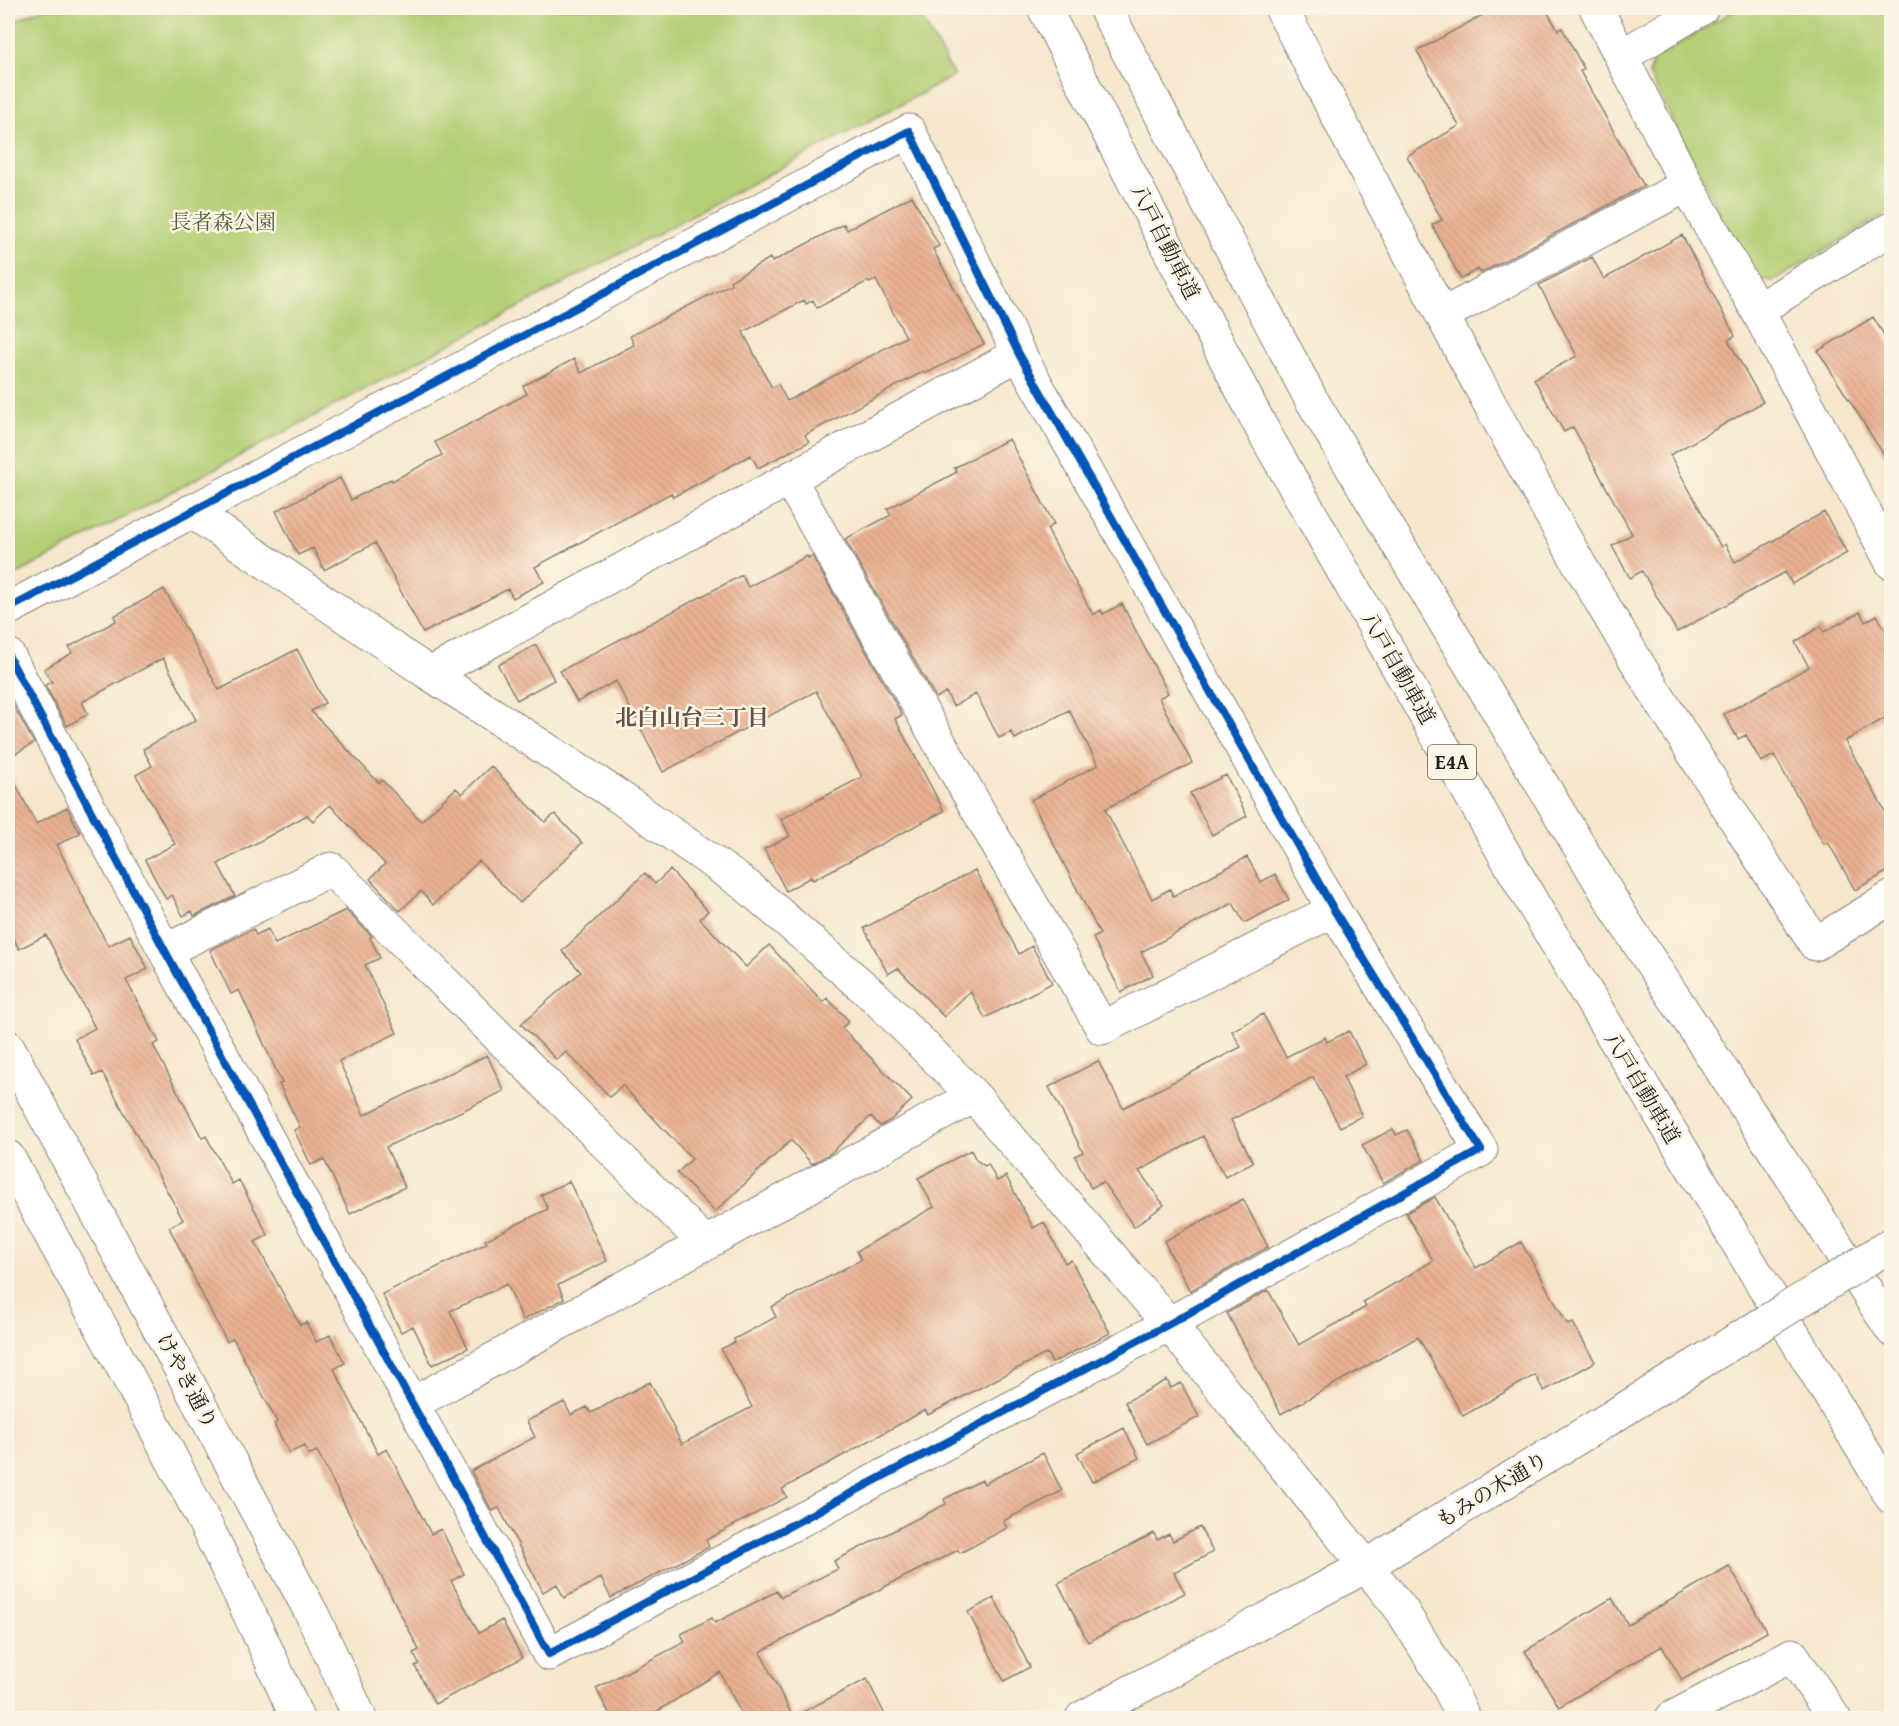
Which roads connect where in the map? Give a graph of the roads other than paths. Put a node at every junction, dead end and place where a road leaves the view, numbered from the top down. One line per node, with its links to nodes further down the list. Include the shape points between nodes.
1 (1044, 8): 29 (main road, 八戸自動車道 / E4A, via 1290,479 1539,914)
2 (1105, 8): 27 (main road, via 1311,399 1624,921)
3 (1281, 8): 10 (main road)
4 (1596, 8): 6 (main road)
5 (1702, 8): 6 (main road)
6 (1622, 56): 7 (main road)
7 (1687, 185): 9 (main road); 10 (main road)
8 (1892, 228): 9 (main road)
9 (1757, 310): 14 (main road)
10 (1442, 315): 18 (main road, via 1644,673 1815,944)
11 (1019, 354): 12 (main road); 13 (main road, via 909,131); 19 (main road)
12 (790, 480): 17 (main road); 19 (main road, via 1102,1028)
13 (191, 511): 15 (main road); 17 (main road)
14 (1892, 563)
15 (8, 609)
16 (8, 655): 20 (main road)
17 (430, 674): 22 (main road, via 615,794 747,886 876,998)
18 (1892, 897)
19 (1334, 910): 26 (main road, via 1480,1150)
20 (165, 951): 24 (main road, via 331,869); 28 (main road)
21 (8, 1047): 32 (main road, けやき通り, via 313,1616)
22 (974, 1096): 24 (main road); 26 (main road)
23 (8, 1157): 31 (main road, via 189,1487 252,1615)
24 (706, 1244): 28 (main road)
25 (1892, 1244): 30 (main road, もみの木通り, bridge)
26 (1169, 1324): 28 (main road, via 549,1654); 30 (main road)
27 (1892, 1330)
28 (412, 1404)
29 (1892, 1498)
30 (1366, 1566): 33 (main road, もみの木通り); 34 (main road, via 1401,1609 1444,1678)
31 (297, 1719)
32 (360, 1719)
33 (1082, 1719)
34 (1464, 1719)
35 (1672, 1719): 36 (main road, via 1792,1655)
36 (1834, 1719)

